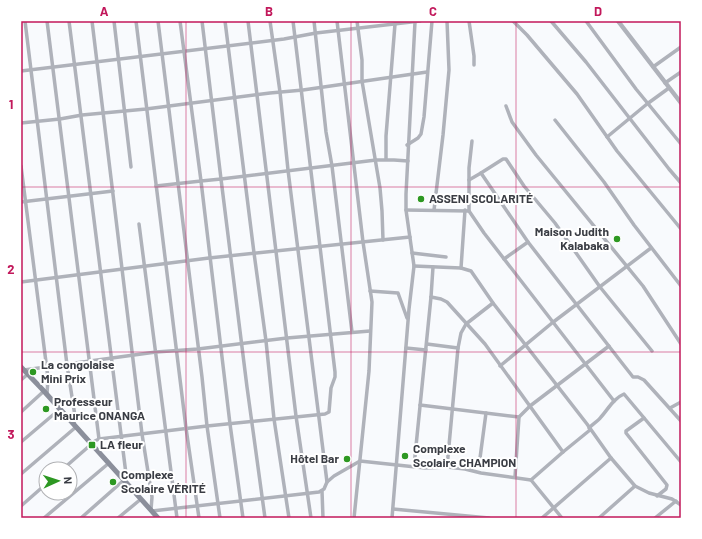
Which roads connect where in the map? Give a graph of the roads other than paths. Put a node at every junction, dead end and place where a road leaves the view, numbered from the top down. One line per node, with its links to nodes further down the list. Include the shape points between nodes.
1 (25, 21): 47 (street)
2 (47, 21): 45 (street)
3 (69, 21): 43 (street)
4 (92, 21): 42 (street)
5 (114, 21): 41 (street)
6 (136, 21): 40 (street)
7 (158, 21): 39 (street)
8 (180, 21): 38 (street)
9 (202, 21): 37 (street)
10 (225, 21): 35 (street)
11 (248, 21): 34 (street)
12 (270, 21): 33 (street)
13 (293, 21): 32 (street)
14 (314, 21): 31 (street)
15 (337, 21): 30 (street)
16 (357, 21): 29 (street)
17 (420, 21): 26 (street)
18 (432, 21): 49 (street)
19 (447, 21): 106 (street, via 449,70)
20 (469, 21): 44 (street)
21 (513, 21): 77 (street, via 577,94)
22 (551, 21): 72 (street)
23 (586, 21): 65 (street)
24 (618, 21): 46 (street)
25 (403, 22): 26 (street); 28 (street)
26 (415, 22): 51 (street)
27 (380, 23): 28 (street); 29 (street)
28 (395, 24): 52 (street)
29 (358, 29): 30 (street); 53 (street)
30 (338, 31): 31 (street); 55 (street)
31 (316, 33): 32 (street); 56 (street)
32 (294, 36): 33 (street); 58 (street)
33 (272, 40): 34 (street); 59 (street)
34 (251, 42): 35 (street); 60 (street)
35 (228, 45): 37 (street); 61 (street)
36 (681, 46): 46 (street)
37 (206, 48): 38 (street); 62 (street)
38 (184, 51): 39 (street); 64 (street)
39 (162, 54): 40 (street); 66 (street)
40 (140, 56): 41 (street); 68 (street)
41 (119, 59): 42 (street); 69 (street)
42 (97, 62): 43 (street); 70 (street)
43 (75, 64): 45 (street); 71 (street)
44 (474, 65)
45 (53, 67): 47 (street); 73 (street)
46 (653, 67): 54 (street)
47 (31, 70): 48 (street); 75 (street)
48 (21, 71)
49 (427, 72): 51 (street); 80 (street, via 421,134)
50 (681, 72): 54 (street)
51 (412, 73): 52 (street); 80 (street)
52 (391, 77): 53 (street); 81 (street)
53 (362, 81): 55 (street); 82 (street)
54 (665, 83): 57 (street)
55 (344, 84): 56 (street); 84 (street)
56 (322, 88): 58 (street); 86 (street)
57 (669, 88): 63 (street); 65 (street)
58 (300, 90): 59 (street); 88 (street)
59 (280, 92): 60 (street); 89 (street)
60 (258, 94): 61 (street); 90 (street)
61 (234, 98): 62 (street); 92 (street)
62 (212, 100): 64 (street); 93 (street)
63 (680, 101)
64 (190, 103): 66 (street); 95 (street)
65 (648, 104): 72 (street); 79 (street)
66 (168, 106): 68 (street); 97 (street)
67 (506, 106): 128 (street, via 512,122 536,155)
68 (146, 109): 69 (street); 98 (street)
69 (125, 110): 70 (street); 87 (street)
70 (103, 113): 71 (street); 99 (street)
71 (82, 115): 73 (street); 100 (street)
72 (630, 118): 77 (street); 96 (street)
73 (60, 120): 75 (street); 101 (street)
74 (555, 120): 116 (street)
75 (38, 121): 76 (street); 102 (street)
76 (21, 123)
77 (607, 137): 109 (street)
78 (472, 141): 94 (street)
79 (681, 144)
80 (408, 145): 83 (street)
81 (386, 159): 82 (street); 83 (street)
82 (376, 160): 84 (street); 111 (street)
83 (408, 161): 105 (street)
84 (354, 163): 86 (street); 112 (street)
85 (21, 166): 103 (street)
86 (332, 166): 88 (street); 114 (street)
87 (131, 167)
88 (311, 168): 89 (street); 115 (street)
89 (288, 170): 90 (street); 117 (street)
90 (266, 173): 92 (street); 118 (street)
91 (480, 173): 94 (street); 113 (street); 139 (street, via 506,159)
92 (244, 176): 93 (street); 120 (street)
93 (221, 178): 95 (street); 121 (street)
94 (469, 180): 107 (street)
95 (200, 181): 97 (street); 123 (street)
96 (681, 183)
97 (178, 184): 98 (street); 125 (street)
98 (156, 186): 126 (street)
99 (113, 191): 100 (street); 132 (street)
100 (92, 194): 101 (street); 133 (street)
101 (70, 196): 102 (street); 134 (street)
102 (47, 199): 103 (street); 135 (street)
103 (26, 201): 104 (street); 136 (street)
104 (21, 202)
105 (406, 210): 106 (street); 110 (street)
106 (434, 210): 107 (street)
107 (467, 210): 124 (street); 131 (street)
108 (139, 224): 129 (street)
109 (681, 229)
110 (410, 237): 111 (street); 119 (street)
111 (383, 240): 112 (street)
112 (363, 242): 114 (street); 140 (street)
113 (528, 242): 124 (street); 143 (street)
114 (342, 244): 115 (street); 148 (street)
115 (320, 246): 117 (street); 149 (street)
116 (651, 248): 128 (street); 138 (street)
117 (298, 249): 118 (street); 150 (street)
118 (277, 251): 120 (street); 151 (street)
119 (412, 253): 122 (street); 127 (street)
120 (254, 254): 121 (street); 152 (street)
121 (231, 256): 123 (street); 153 (street)
122 (446, 257)
123 (210, 258): 125 (street); 157 (street)
124 (504, 259): 145 (street)
125 (188, 261): 126 (street); 161 (street)
126 (166, 264): 129 (street); 163 (street)
127 (414, 266): 130 (street); 144 (street)
128 (627, 266): 139 (street); 155 (street, via 656,304)
129 (144, 267): 132 (street); 165 (street)
130 (433, 267): 131 (street); 141 (street)
131 (461, 268): 142 (street, via 471,271)
132 (122, 269): 133 (street); 166 (street)
133 (100, 271): 134 (street); 167 (street)
134 (79, 274): 135 (street); 168 (street)
135 (56, 277): 136 (street); 169 (street)
136 (35, 280): 137 (street); 172 (street)
137 (21, 282)
138 (681, 286)
139 (600, 287): 143 (street); 164 (street)
140 (370, 291): 144 (street, via 398,293); 147 (street)
141 (432, 297): 146 (street, via 447,302); 154 (street)
142 (493, 303): 146 (street); 156 (street)
143 (577, 305): 145 (street); 158 (street)
144 (408, 319): 159 (street)
145 (552, 323): 156 (street); 170 (street)
146 (466, 324): 160 (street); 171 (street, via 485,344)
147 (370, 331): 148 (street); 208 (street)
148 (352, 332): 149 (street)
149 (330, 334): 150 (street); 187 (street, via 335,377 328,412)
150 (309, 336): 151 (street); 187 (street)
151 (286, 338): 152 (street); 188 (street)
152 (266, 341): 153 (street); 191 (street)
153 (242, 343): 157 (street); 193 (street)
154 (427, 344): 160 (street); 162 (street)
155 (681, 344)
156 (525, 345): 171 (street); 176 (street)
157 (220, 346): 161 (street); 194 (street)
158 (609, 346): 170 (street); 182 (street, via 633,376 644,380)
159 (406, 348): 162 (street); 211 (street)
160 (458, 348): 184 (street)
161 (198, 349): 163 (street); 196 (street)
162 (426, 350): 180 (street)
163 (176, 351): 165 (street); 197 (street)
164 (652, 351)
165 (156, 352): 166 (street); 199 (street)
166 (134, 356): 167 (street); 200 (street)
167 (111, 359): 168 (street); 201 (street)
168 (89, 362): 169 (street); 202 (street)
169 (67, 365): 172 (street); 195 (street)
170 (585, 365): 176 (street); 178 (street)
171 (500, 366): 181 (street)
172 (46, 367): 173 (street); 177 (street)
173 (22, 369): 174 (main road)
174 (28, 374): 175 (street); 177 (main road)
175 (21, 380)
176 (558, 386): 181 (street); 198 (street)
177 (46, 393): 183 (main road); 185 (street)
178 (614, 401): 190 (street, via 624,394); 198 (street)
179 (681, 402): 182 (street)
180 (420, 405): 184 (street); 212 (street)
181 (530, 406): 189 (street); 205 (street)
182 (670, 408): 192 (street)
183 (60, 409): 195 (main road); 203 (street)
184 (452, 410): 186 (street); 213 (street)
185 (21, 412)
186 (486, 413): 189 (street); 214 (street, via 480,458)
187 (319, 414): 188 (street); 219 (street)
188 (296, 416): 191 (street); 223 (street)
189 (519, 417): 216 (street)
190 (644, 418): 209 (street); 225 (street, via 626,433 667,485)
191 (274, 419): 193 (street); 224 (street)
192 (681, 420)
193 (252, 422): 194 (street); 226 (street)
194 (230, 424): 196 (street); 228 (street)
195 (75, 426): 204 (main road); 215 (street)
196 (207, 426): 197 (street); 230 (street)
197 (186, 428): 199 (street); 233 (street)
198 (589, 429): 205 (street); 206 (street)
199 (165, 431): 200 (street); 235 (street)
200 (142, 434): 201 (street); 237 (street, via 152,497)
201 (121, 436): 202 (street); 217 (street, via 126,474)
202 (99, 439): 204 (street)
203 (21, 442)
204 (92, 444): 207 (street); 210 (main road)
205 (563, 452): 218 (street)
206 (611, 458): 220 (street); 234 (street)
207 (72, 461)
208 (360, 461): 211 (street); 219 (street); 250 (street)
209 (681, 462)
210 (109, 463): 217 (main road); 239 (street)
211 (396, 464): 212 (street); 236 (street)
212 (414, 466): 213 (street)
213 (447, 467): 214 (street)
214 (470, 470): 216 (street)
215 (21, 474)
216 (516, 477): 218 (street)
217 (124, 480): 227 (main road); 240 (street)
218 (531, 480): 234 (street)
219 (327, 482): 222 (street)
220 (635, 486): 225 (street); 255 (street)
221 (38, 491): 232 (street)
222 (322, 491): 223 (street); 249 (street)
223 (307, 493): 224 (street); 248 (street)
224 (285, 496): 226 (street); 247 (street)
225 (657, 496): 229 (street)
226 (262, 498): 228 (street); 246 (street)
227 (141, 499): 237 (main road); 241 (street)
228 (240, 500): 230 (street); 245 (street)
229 (676, 501): 231 (street); 256 (street)
230 (218, 503): 233 (street); 244 (street)
231 (681, 505)
232 (21, 506)
233 (197, 506): 235 (street); 243 (street)
234 (554, 508): 253 (street); 254 (street)
235 (176, 509): 237 (street); 242 (street)
236 (393, 509): 251 (street); 252 (street)
237 (151, 510): 238 (main road)
238 (156, 517)
239 (44, 518)
240 (81, 518)
241 (118, 518)
242 (177, 518)
243 (199, 518)
244 (220, 518)
245 (243, 518)
246 (265, 518)
247 (289, 518)
248 (311, 518)
249 (323, 518)
250 (354, 518)
251 (392, 518)
252 (489, 518)
253 (542, 518)
254 (562, 518)
255 (599, 518)
256 (655, 518)

